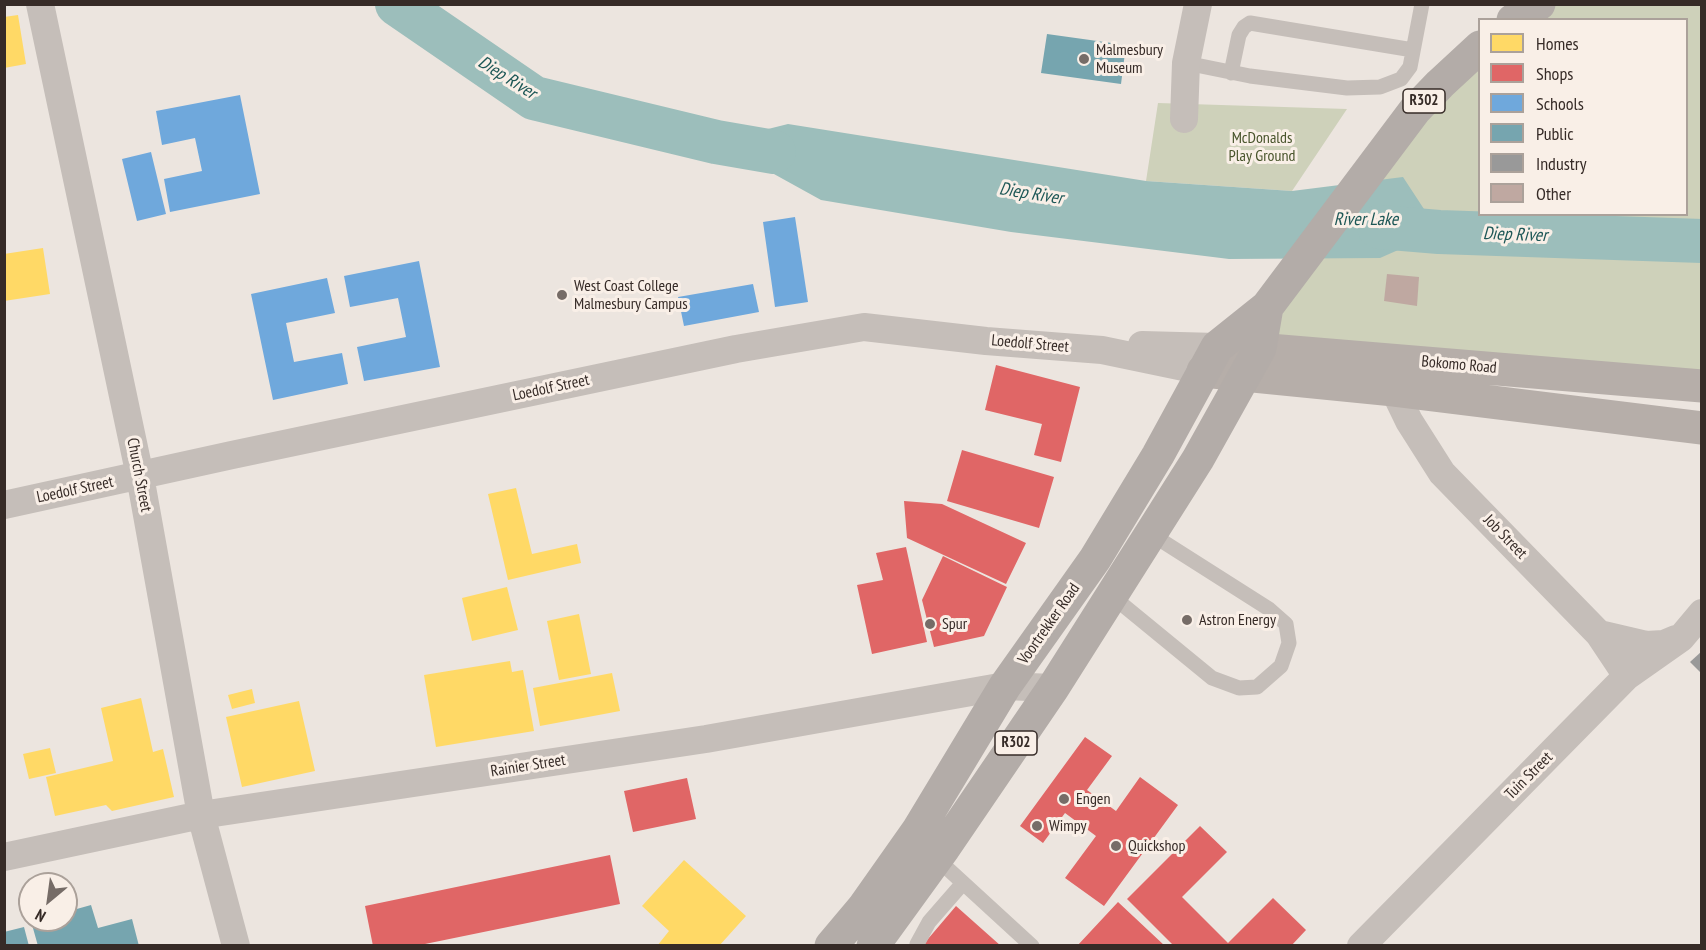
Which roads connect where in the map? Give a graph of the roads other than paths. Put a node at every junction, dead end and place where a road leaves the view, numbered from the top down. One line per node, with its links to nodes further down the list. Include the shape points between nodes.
1 (40, 4): 15 (street, Church Street)
2 (1198, 4): 6 (street)
3 (1422, 4): 5 (lane)
4 (1478, 48): 9 (main road, Voortrekker Road / R302, via 1416,110)
5 (1413, 50): 7 (lane, via 1410,67 1401,79 1380,87 1347,88); 7 (lane, via 1250,23 1239,35)
6 (1186, 63): 7 (lane); 8 (street)
7 (1231, 73)
8 (1184, 119)
9 (1267, 306): 10 (main road, Voortrekker Road / R302); 11 (main road, Voortrekker Road / R302)
10 (1210, 359): 11 (main road, Bokomo Road); 15 (street, Loedolf Street, via 864,327 736,349); 23 (main road, Voortrekker Road / R302, via 1095,559)
11 (1253, 362): 12 (main road, Bokomo Road); 13 (main road, Bokomo Road); 17 (main road, Voortrekker Road / R302)
12 (1701, 386)
13 (1394, 390): 14 (main road, Bokomo Road); 20 (street, Job Street, via 1442,473)
14 (1701, 428)
15 (140, 476): 16 (street, Loedolf Street); 25 (street, Church Street)
16 (4, 505)
17 (1150, 534): 18 (main road, Voortrekker Road / R302); 18 (lane, via 1269,609 1286,624 1289,643 1281,666 1257,687 1239,688 1212,678)
18 (1112, 596): 24 (main road, Voortrekker Road / R302)
19 (1701, 613): 21 (street, Tuin Street)
20 (1599, 634): 21 (street, via 1646,645); 22 (street, Job Street)
21 (1681, 638): 22 (street, Tuin Street)
22 (1627, 676): 34 (street, Tuin Street)
23 (1005, 686): 24 (street, Rainier Street); 25 (street, Rainier Street, via 706,739); 29 (main road, Voortrekker Road / R302, via 918,830)
24 (1053, 688): 27 (main road, Voortrekker Road / R302)
25 (201, 815): 26 (street, Rainier Street); 30 (street, Church Street)
26 (4, 857)
27 (936, 858): 28 (lane); 31 (main road, Voortrekker Road / R302)
28 (963, 883): 32 (lane, via 929,922); 33 (lane)
29 (842, 942)
30 (236, 945)
31 (873, 945)
32 (918, 945)
33 (1032, 945)
34 (1361, 945)

